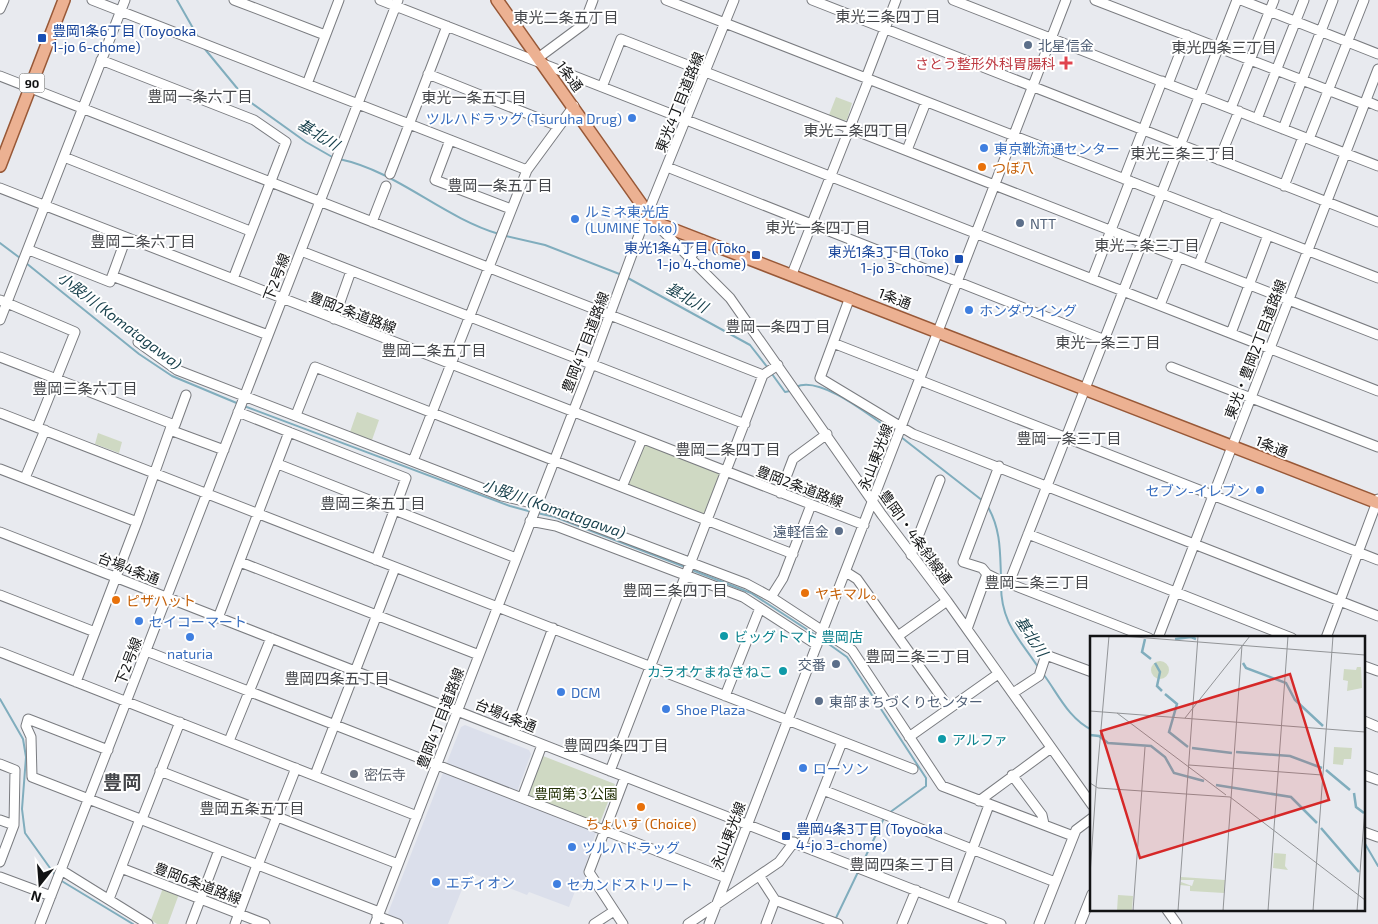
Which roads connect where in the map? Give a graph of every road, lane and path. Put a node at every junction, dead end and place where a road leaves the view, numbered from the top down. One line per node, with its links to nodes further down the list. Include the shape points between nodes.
1 (4, 0): 24 (street)
2 (64, 0): 52 (main road, 90)
3 (92, 0): 25 (street)
4 (125, 0): 25 (street)
5 (234, 0): 32 (street)
6 (339, 0): 32 (street)
7 (380, 0): 23 (street)
8 (497, 0): 40 (main road, 1条通)
9 (593, 0): 40 (street, via 584,24)
10 (666, 0): 28 (street)
11 (734, 0): 28 (street, 東光4丁目道路線)
12 (813, 0): 30 (street)
13 (896, 0): 30 (street)
14 (953, 0): 34 (street)
15 (1066, 0): 34 (street, 永山東光線)
16 (1096, 0): 33 (street)
17 (1237, 0): 36 (street)
18 (1241, 0): 26 (street)
19 (1274, 0): 26 (street)
20 (1304, 0): 27 (street)
21 (1333, 0): 31 (street)
22 (1364, 0): 35 (street)
23 (397, 3): 29 (street); 56 (street)
24 (0, 10)
25 (120, 11): 38 (street); 49 (street)
26 (1269, 12): 27 (street); 39 (street)
27 (1295, 22): 31 (street); 42 (street)
28 (726, 23): 43 (street, 東光4丁目道路線); 46 (street)
29 (447, 26): 40 (street); 44 (street)
30 (885, 29): 46 (street); 51 (street)
31 (1321, 32): 35 (street); 47 (street)
32 (325, 35): 49 (street)
33 (1187, 35): 36 (street); 48 (street)
34 (1052, 38): 48 (street); 51 (street, 永山東光線)
35 (1347, 42): 37 (street); 53 (street)
36 (1218, 47): 39 (street); 54 (street)
37 (1378, 54)
38 (101, 60): 60 (street); 84 (street, via 254,120 286,142)
39 (1251, 60): 42 (street); 61 (street)
40 (541, 61): 50 (street); 58 (main road, 1条通)
41 (1378, 69): 57 (street, 東光・豊岡2丁目道路線)
42 (1276, 70): 47 (street); 62 (street)
43 (706, 71): 50 (street, via 621,38); 63 (street, 東光4丁目道路線); 66 (street)
44 (428, 74): 64 (street); 65 (street)
45 (0, 76): 52 (street)
46 (868, 79): 55 (street); 66 (street)
47 (1302, 80): 53 (street); 67 (street)
48 (1165, 83): 54 (street); 68 (street)
49 (307, 84): 56 (street)
50 (602, 87): 63 (street)
51 (1032, 87): 68 (street); 69 (street, 永山東光線)
52 (30, 88): 60 (street); 77 (main road, 90)
53 (1329, 90): 57 (street); 70 (street)
54 (1200, 96): 61 (street); 72 (street)
55 (926, 102): 69 (street); 73 (street)
56 (358, 103): 64 (street); 90 (street, 下2号線)
57 (1365, 103): 59 (street); 74 (street, 東光・豊岡2丁目道路線)
58 (574, 106): 65 (street); 95 (main road, 1条通)
59 (1378, 106)
60 (83, 109): 75 (street); 84 (street)
61 (1235, 110): 62 (street); 76 (street)
62 (1258, 118): 67 (street)
63 (686, 120): 79 (street, 東光4丁目道路線); 82 (street)
64 (409, 124): 71 (street); 81 (street)
65 (558, 126): 80 (street)
66 (850, 128): 73 (street); 82 (street)
67 (1283, 129): 70 (street)
68 (1143, 131): 72 (street); 83 (street)
69 (1014, 136): 83 (street); 85 (street, 永山東光線)
70 (1306, 138): 74 (street); 87 (street)
71 (450, 140): 80 (street); 93 (street, via 435,180)
72 (1180, 145): 76 (street); 89 (street)
73 (907, 150): 85 (street)
74 (1346, 154): 78 (street); 91 (street, 東光・豊岡2丁目道路線)
75 (64, 157): 92 (street); 99 (street)
76 (1219, 160): 87 (street)
77 (0, 166)
78 (1378, 166)
79 (667, 167): 95 (street, 東光4丁目道路線); 98 (street)
80 (527, 170): 93 (street)
81 (390, 174)
82 (830, 176): 98 (street); 101 (street)
83 (1127, 180): 89 (street); 100 (street)
84 (270, 181): 90 (street); 99 (street)
85 (995, 184): 100 (street); 101 (street, 永山東光線)
86 (386, 186): 96 (street)
87 (1284, 186): 91 (street)
88 (0, 188): 92 (street, 豊岡2条道路線)
89 (1161, 193): 94 (street); 105 (street)
90 (320, 201): 96 (street); 106 (street, 下2号線)
91 (1327, 202): 97 (street); 107 (street, 東光・豊岡2丁目道路線)
92 (46, 206): 103 (street, 豊岡2条道路線); 108 (street)
93 (511, 209): 112 (street)
94 (1218, 215): 102 (street); 111 (street)
95 (651, 218): 104 (main road, 1条通); 110 (street, 豊岡1・4条斜線通); 127 (street, 豊岡4丁目道路線)
96 (372, 222): 112 (street)
97 (1378, 222)
98 (812, 223): 114 (street); 119 (street)
99 (250, 231): 118 (street)
100 (1110, 231): 105 (street); 117 (street)
101 (975, 235): 117 (street); 119 (street, 永山東光線)
102 (1268, 236): 107 (street); 120 (street)
103 (126, 238): 115 (street); 118 (street, 豊岡2条道路線)
104 (704, 240): 110 (street); 114 (main road, 1条通)
105 (1142, 242): 109 (street); 121 (street)
106 (301, 251): 113 (street); 123 (street, 下2号線)
107 (1308, 251): 116 (street); 124 (street, 東光・豊岡2丁目道路線)
108 (26, 257): 115 (street, via 110,282); 125 (street)
109 (1179, 257): 111 (street); 126 (street)
110 (689, 259): 143 (street, 豊岡1・4条斜線通, via 730,298)
111 (1199, 264): 120 (street)
112 (488, 267): 127 (street); 128 (street)
113 (352, 271): 128 (street); 129 (street)
114 (792, 274): 122 (main road, 1条通)
115 (112, 276): 134 (street)
116 (1378, 278)
117 (1092, 279): 121 (street)
118 (233, 280): 123 (street, 豊岡2条道路線)
119 (957, 281): 131 (street, 永山東光線); 135 (street)
120 (1250, 284): 124 (street); 132 (street)
121 (1123, 291): 126 (street); 135 (street)
122 (850, 297): 131 (main road, 1条通); 137 (street)
123 (282, 299): 129 (street, 豊岡2条道路線); 134 (street, 下2号線)
124 (1288, 299): 133 (street); 138 (street, 東光・豊岡2丁目道路線)
125 (3, 302): 130 (street); 144 (street, via 75,332)
126 (1160, 305): 132 (street)
127 (610, 314): 140 (street, 豊岡4丁目道路線); 143 (street)
128 (470, 317): 140 (street); 141 (street)
129 (334, 319): 141 (street, 豊岡2条道路線)
130 (0, 320)
131 (938, 331): 145 (street, 永山東光線); 146 (main road, 1条通)
132 (1231, 333): 138 (street)
133 (1378, 334)
134 (268, 335): 150 (street, 下2号線)
135 (1104, 340): 146 (street)
136 (138, 342): 150 (street, via 177,370)
137 (833, 343): 145 (street); 158 (street, via 820,378)
138 (1270, 349): 147 (street); 149 (street, 東光・豊岡2丁目道路線)
139 (0, 357): 144 (street)
140 (592, 363): 152 (street, 豊岡4丁目道路線); 155 (street)
141 (451, 365): 151 (street); 152 (street, 豊岡2条道路線)
142 (1171, 367): 149 (street)
143 (770, 371): 155 (street); 160 (street, 豊岡1・4条斜線通, via 791,382)
144 (56, 378): 156 (street); 157 (street)
145 (919, 378): 158 (street, 永山東光線); 161 (street)
146 (1086, 389): 161 (street); 163 (main road, 1条通)
147 (1378, 391)
148 (186, 395): 156 (street)
149 (1251, 397): 163 (street, 東光・豊岡2丁目道路線); 164 (street)
150 (242, 404): 154 (street); 159 (street); 165 (street, 下2号線)
151 (432, 412): 154 (street, via 315,367); 166 (street); 167 (street)
152 (573, 412): 162 (street, 豊岡2条道路線); 167 (street, 豊岡4丁目道路線)
153 (0, 413): 157 (street)
154 (296, 415): 166 (street)
155 (745, 424): 172 (street)
156 (171, 427): 165 (street); 171 (street)
157 (41, 428): 171 (street); 173 (street)
158 (900, 429): 169 (street); 180 (street, 永山東光線)
159 (289, 432): 168 (street); 184 (street, via 406,478)
160 (827, 434): 178 (street, via 793,459); 180 (street, 豊岡1・4条斜線通)
161 (1066, 436): 175 (street); 179 (street)
162 (642, 439): 172 (street, 豊岡2条道路線); 176 (street)
163 (1232, 446): 179 (street, 東光・豊岡2丁目道路線); 181 (main road, 1条通)
164 (1378, 447)
165 (224, 450): 177 (street, 下2号線)
166 (413, 460): 183 (street, via 502,496)
167 (554, 461): 176 (street); 183 (street, 豊岡4丁目道路線)
168 (278, 464): 184 (street); 185 (street)
169 (999, 466): 175 (street); 203 (street, via 963,562 982,568)
170 (0, 469): 173 (street)
171 (155, 473): 177 (street); 188 (street)
172 (727, 473): 178 (street, 豊岡2条道路線); 187 (street)
173 (25, 478): 188 (street)
174 (940, 480): 195 (street)
175 (1047, 485): 191 (street); 192 (street)
176 (622, 487): 187 (street)
177 (207, 493): 185 (street); 208 (street, 下2号線)
178 (780, 493): 182 (street, 豊岡2条道路線)
179 (1213, 495): 192 (street, 東光・豊岡2丁目道路線); 193 (street)
180 (872, 501): 189 (street, 永山東光線); 195 (street, 豊岡1・4条斜線通)
181 (1377, 502): 193 (street)
182 (811, 505): 189 (street, 豊岡2条道路線); 194 (street)
183 (536, 506): 186 (street, 豊岡4丁目道路線); 201 (street)
184 (395, 511): 196 (street); 197 (street)
185 (259, 514): 197 (street); 199 (street)
186 (531, 519): 196 (street, 豊岡4丁目道路線); 201 (street)
187 (707, 520): 194 (street); 201 (street)
188 (137, 522): 204 (street)
189 (864, 525): 202 (street, 永山東光線)
190 (0, 532): 204 (street, 台場4条通)
191 (1028, 534): 205 (street); 206 (street)
192 (1194, 543): 206 (street, 東光・豊岡2丁目道路線); 211 (street)
193 (1359, 552): 198 (street); 211 (street)
194 (793, 554): 209 (street)
195 (911, 555): 210 (street, 豊岡1・4条斜線通)
196 (516, 558): 212 (street, 豊岡4丁目道路線)
197 (376, 560): 200 (street)
198 (1378, 560)
199 (240, 562): 214 (street); 216 (street)
200 (395, 568): 212 (street); 214 (street)
201 (688, 569): 209 (street, via 747,584); 213 (street); 230 (street)
202 (846, 572): 220 (street, via 857,579); 225 (street, 永山東光線)
203 (991, 576): 205 (street); 218 (street)
204 (116, 577): 208 (street, 台場4条通); 219 (street)
205 (1007, 583): 221 (street)
206 (1176, 592): 222 (street, 東光・豊岡2丁目道路線); 223 (street)
207 (0, 595): 219 (street)
208 (167, 597): 216 (street, 台場4条通); 227 (street, 下2号線)
209 (771, 597): 225 (street)
210 (947, 601): 218 (street, 豊岡1・4条斜線通); 220 (street)
211 (1340, 601): 215 (street); 224 (street)
212 (498, 607): 217 (street); 229 (street, 豊岡4丁目道路線)
213 (760, 608): 225 (street); 239 (street)
214 (377, 616): 229 (street); 232 (street)
215 (1378, 616)
216 (218, 618): 226 (street, 台場4条通)
217 (553, 628): 230 (street); 248 (street)
218 (966, 629): 235 (street, 豊岡1・4条斜線通)
219 (95, 632): 236 (street)
220 (898, 636): 241 (street)
221 (1144, 636)
222 (1159, 636)
223 (1287, 636)
224 (1327, 636)
225 (820, 637): 243 (street, 永山東光線); 249 (street, via 852,650)
226 (271, 638): 232 (street, 台場4条通); 237 (street)
227 (146, 651): 237 (street); 240 (street, 下2号線)
228 (0, 652): 236 (street)
229 (478, 655): 242 (street, 豊岡4丁目道路線)
230 (650, 667): 239 (street); 260 (street)
231 (1366, 667): 234 (street)
232 (355, 671): 242 (street, 台場4条通); 246 (street)
233 (1090, 671): 238 (street, via 1046,655 1039,676)
234 (1378, 671)
235 (998, 674): 238 (street, 豊岡1・4条斜線通); 241 (street)
236 (76, 682): 240 (street)
237 (249, 691): 246 (street); 250 (street)
238 (1013, 694): 253 (street, 豊岡1・4条斜線通)
239 (725, 696): 243 (street)
240 (126, 702): 244 (street); 254 (street, 下2号線)
241 (949, 708): 249 (street)
242 (457, 711): 248 (street, 台場4条通); 256 (street, 豊岡4丁目道路線)
243 (788, 721): 251 (street); 277 (street, 永山東光線)
244 (180, 722): 250 (street); 259 (street)
245 (1366, 722): 247 (street)
246 (335, 725): 256 (street); 261 (street)
247 (1378, 727)
248 (514, 733): 252 (street, 台場4条通)
249 (909, 737): 269 (street, via 942,786)
250 (229, 742): 257 (street)
251 (842, 742): 258 (street); 266 (street)
252 (542, 744): 260 (street, 台場4条通); 267 (street)
253 (1051, 748): 262 (street); 270 (street, 豊岡1・4条斜線通)
254 (108, 750): 268 (street, 下2号線); 268 (street, via 28,719 32,777)
255 (0, 764): 279 (street, via 15,770)
256 (437, 764): 267 (street); 273 (street, 豊岡4丁目道路線)
257 (296, 768): 261 (street); 272 (street)
258 (913, 769)
259 (160, 771): 272 (street); 274 (street)
260 (610, 771): 264 (street, 台場4条通)
261 (315, 775): 273 (street)
262 (1012, 775): 269 (street); 278 (street, via 1042,815)
263 (1366, 776): 265 (street)
264 (625, 777): 277 (street, 台場4条通); 280 (street)
265 (1378, 780)
266 (823, 790): 284 (street); 285 (street)
267 (522, 798): 280 (street)
268 (89, 799): 274 (street); 291 (street, 下2号線)
269 (979, 800): 271 (street)
270 (1090, 802)
271 (989, 805): 278 (street); 285 (street)
272 (277, 816): 288 (street); 289 (street)
273 (417, 816): 288 (street, 豊岡4丁目道路線)
274 (141, 819): 286 (street); 290 (street)
275 (0, 820): 279 (street)
276 (1090, 820): 281 (street)
277 (747, 824): 284 (street, 台場4条通); 294 (street, 永山東光線)
278 (1044, 824): 281 (street)
279 (14, 825): 287 (street)
280 (604, 830): 294 (street); 304 (street, via 588,872)
281 (1075, 833): 295 (street)
282 (1366, 833): 283 (street)
283 (1378, 837)
284 (797, 844): 293 (street); 296 (street, 台場4条通)
285 (973, 848): 295 (street); 303 (street)
286 (220, 850): 289 (street); 299 (street)
287 (0, 862)
288 (398, 864): 307 (street, 豊岡4丁目道路線)
289 (258, 865): 306 (street); 307 (street)
290 (121, 868): 298 (street); 299 (street, 豊岡6条道路線)
291 (59, 876): 297 (street, 下2号線); 298 (street)
292 (0, 877): 297 (street)
293 (760, 877): 301 (street); 302 (street)
294 (726, 878): 302 (street, 永山東光線)
295 (1055, 882): 322 (street)
296 (916, 890): 303 (street, 台場4条通); 320 (street)
297 (51, 896): 309 (street, 下2号線)
298 (109, 899): 310 (street)
299 (201, 899): 306 (street, 豊岡6条道路線); 311 (street)
300 (1090, 899): 323 (street)
301 (774, 900): 308 (street); 319 (street)
302 (716, 904): 317 (street); 318 (street, 永山東光線)
303 (952, 904): 321 (street, 台場4条通)
304 (614, 911): 315 (street); 316 (street)
305 (1168, 912): 324 (street)
306 (238, 914): 312 (street); 313 (street, 豊岡6条道路線)
307 (377, 918): 314 (street)
308 (834, 923)
309 (40, 924)
310 (148, 924)
311 (191, 924)
312 (234, 924)
313 (265, 924)
314 (398, 924)
315 (594, 924)
316 (623, 924)
317 (688, 924)
318 (709, 924)
319 (766, 924)
320 (902, 924)
321 (1002, 924)
322 (1039, 924)
323 (1080, 924)
324 (1177, 924)

